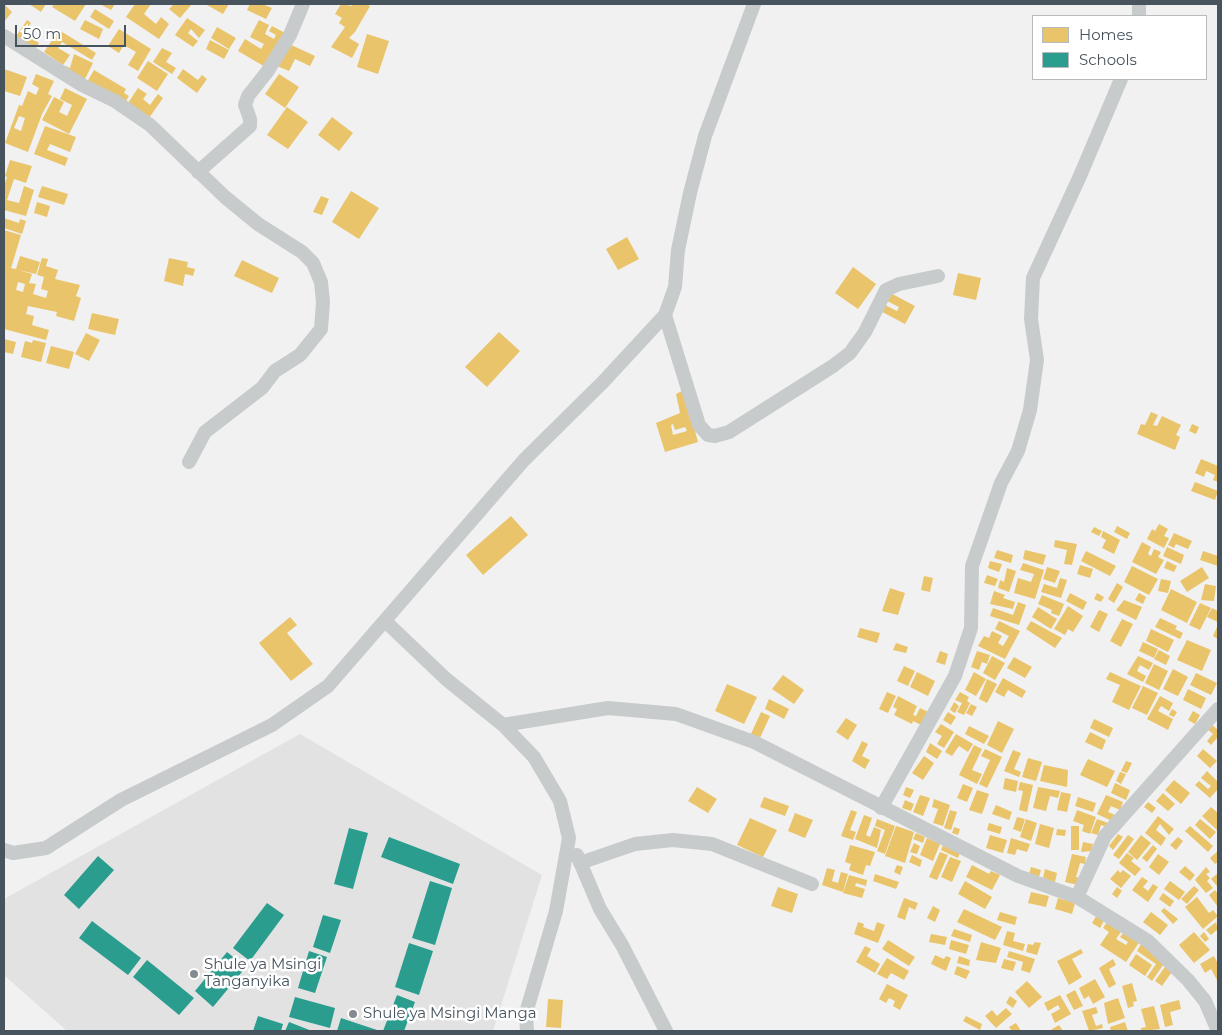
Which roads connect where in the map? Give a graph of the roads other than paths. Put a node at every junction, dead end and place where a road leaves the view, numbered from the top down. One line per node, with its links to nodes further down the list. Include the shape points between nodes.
1 (303, 4): 5 (street, via 290,35 248,96 245,105 250,126)
2 (754, 4): 7 (street, via 705,136 678,250 675,287)
3 (4, 36): 5 (street, via 150,125)
4 (1121, 80): 12 (street, via 1032,278 1031,319 1036,360 1030,410 1018,451 1001,483 972,566 971,628 955,676)
5 (198, 172): 8 (street, via 258,224 302,252 313,263 321,282 323,302 321,329 315,339 300,355 276,371 262,388 205,432)
6 (938, 276): 7 (street, via 886,290 865,332 850,353 729,432 715,436 708,435 699,424)
7 (665, 315): 9 (street, via 524,460)
8 (189, 462)
9 (386, 621): 11 (street, via 446,679); 14 (street, via 328,686 272,725 120,800 46,848 13,853)
10 (1218, 709): 17 (street, via 1106,836)
11 (503, 724): 12 (street, via 608,708 676,714 754,742); 13 (street, via 534,757 560,801)
12 (881, 808): 17 (street, via 1018,876)
13 (569, 838): 15 (street); 18 (street, via 556,911 526,1014)
14 (4, 850)
15 (580, 862): 16 (street, via 636,844 673,840 712,844); 19 (street, via 600,909)
16 (812, 884)
17 (1077, 898): 20 (street, via 1148,941 1205,1001)
18 (527, 1031)
19 (666, 1031)
20 (1218, 1031)

